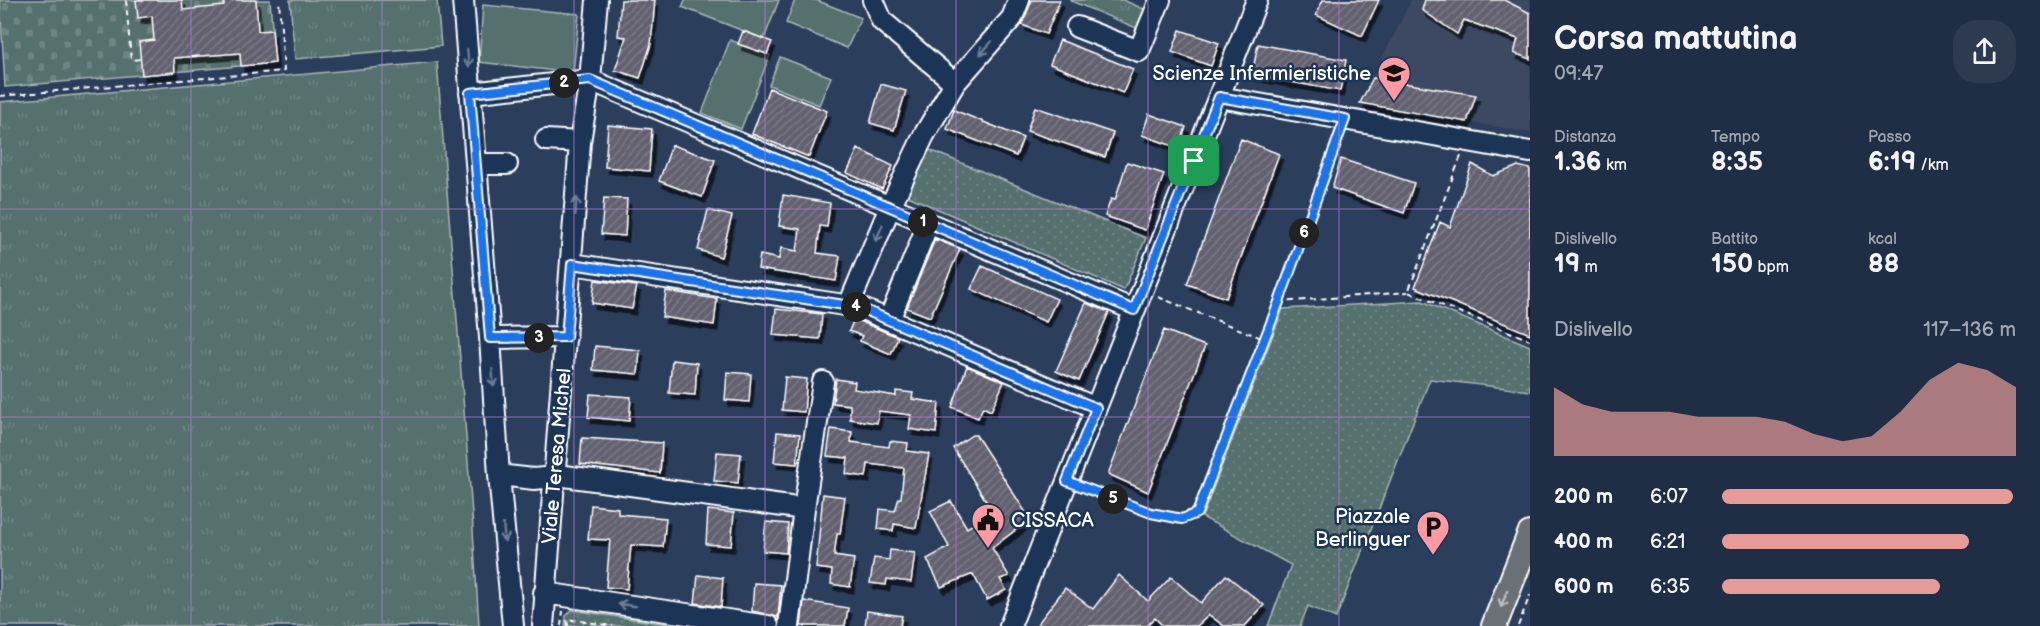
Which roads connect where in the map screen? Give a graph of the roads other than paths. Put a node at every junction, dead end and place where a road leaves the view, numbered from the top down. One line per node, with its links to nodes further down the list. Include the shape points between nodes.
1 (463, 0): 10 (street, one-way to 10)
2 (597, 0): 8 (street, Viale Teresa Michel)
3 (873, 0): 9 (street, via 882,21)
4 (1019, 0): 9 (street, one-way to 9, via 1012,18)
5 (1160, 0): 7 (street, via 1139,51)
6 (1257, 0): 11 (street)
7 (1077, 27)
8 (590, 80): 10 (street); 13 (street, Viale Teresa Michel); 17 (street)
9 (955, 83): 17 (street, via 924,135)
10 (470, 93): 15 (street)
11 (1219, 97): 14 (street); 21 (street)
12 (546, 140): 13 (street)
13 (580, 142): 19 (street, Viale Teresa Michel, one-way to 13)
14 (1530, 152)
15 (476, 164): 16 (street); 24 (street)
16 (507, 164)
17 (890, 207): 18 (street); 20 (street, one-way to 20)
18 (928, 224): 21 (street); 22 (street)
19 (572, 264): 20 (street); 23 (street, Viale Teresa Michel)
20 (849, 305): 22 (street)
21 (1134, 310): 26 (street)
22 (889, 320): 26 (street)
23 (566, 337): 24 (street); 28 (street, Viale Teresa Michel)
24 (490, 338): 27 (street, one-way to 27)
25 (823, 382): 29 (street)
26 (1096, 408): 36 (street)
27 (499, 475): 28 (street, via 534,479); 32 (street, one-way to 32)
28 (554, 476): 29 (street); 31 (street, Viale Teresa Michel)
29 (804, 509): 35 (street)
30 (1530, 534): 37 (main road, one-way to 37)
31 (544, 593): 33 (street, Viale Teresa Michel); 34 (street, one-way to 31)
32 (513, 626)
33 (543, 626)
34 (768, 626)
35 (789, 626)
36 (1010, 626)
37 (1494, 626)

